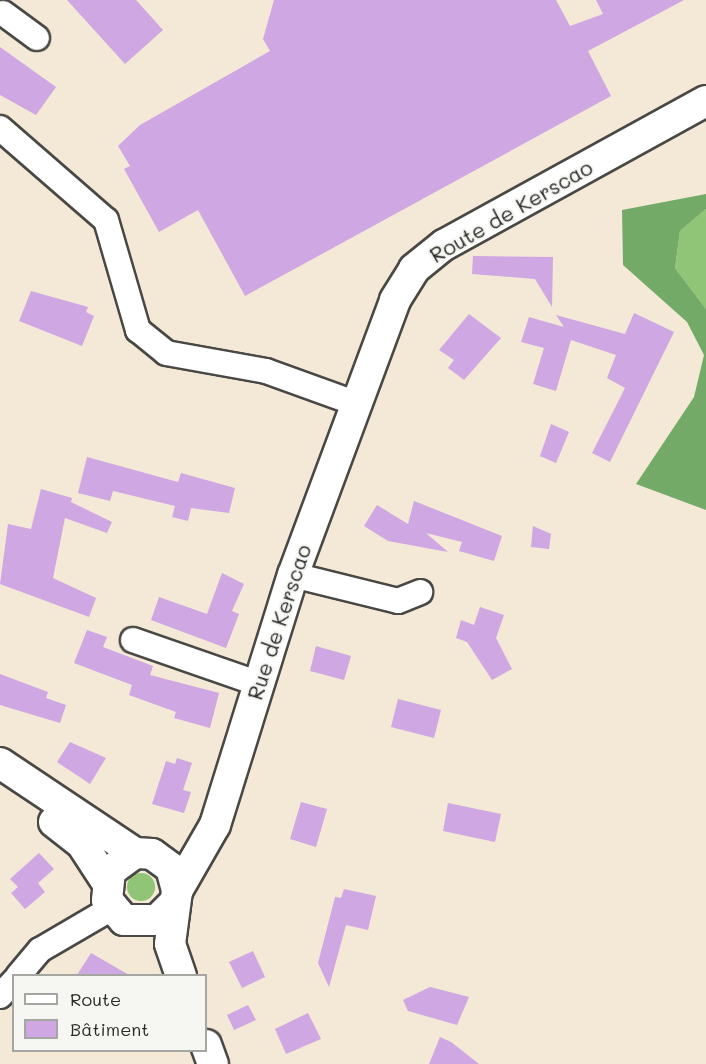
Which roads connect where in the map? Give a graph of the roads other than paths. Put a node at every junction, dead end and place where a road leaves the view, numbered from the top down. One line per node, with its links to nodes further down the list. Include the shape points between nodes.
1 (6, 9): 2 (street)
2 (37, 38)
3 (706, 101): 5 (street, Route de Kerscao, via 444,245 414,269 394,300)
4 (0, 129): 5 (street, via 106,220 138,330 166,353 266,371)
5 (355, 403): 6 (street, Rue de Kerscao)
6 (293, 575): 7 (street, via 398,601); 9 (street, Rue de Kerscao)
7 (420, 592)
8 (133, 640): 9 (street)
9 (259, 684): 12 (street, Rue de Kerscao, via 218,817)
10 (0, 763): 13 (street)
11 (0, 780): 15 (street, via 82,844)
12 (205, 840): 13 (street); 14 (street, Rue de Kerscao)
13 (144, 854): 14 (street, via 171,868); 15 (street, via 116,862)
14 (175, 898): 15 (street, via 157,920); 18 (street, via 170,944)
15 (114, 903): 16 (street, via 40,950); 17 (street, via 156,952)
16 (19, 974)
17 (168, 974)
18 (181, 974)
19 (12, 983): 20 (street)
20 (0, 996)
21 (207, 1049): 22 (street)
22 (213, 1064)

